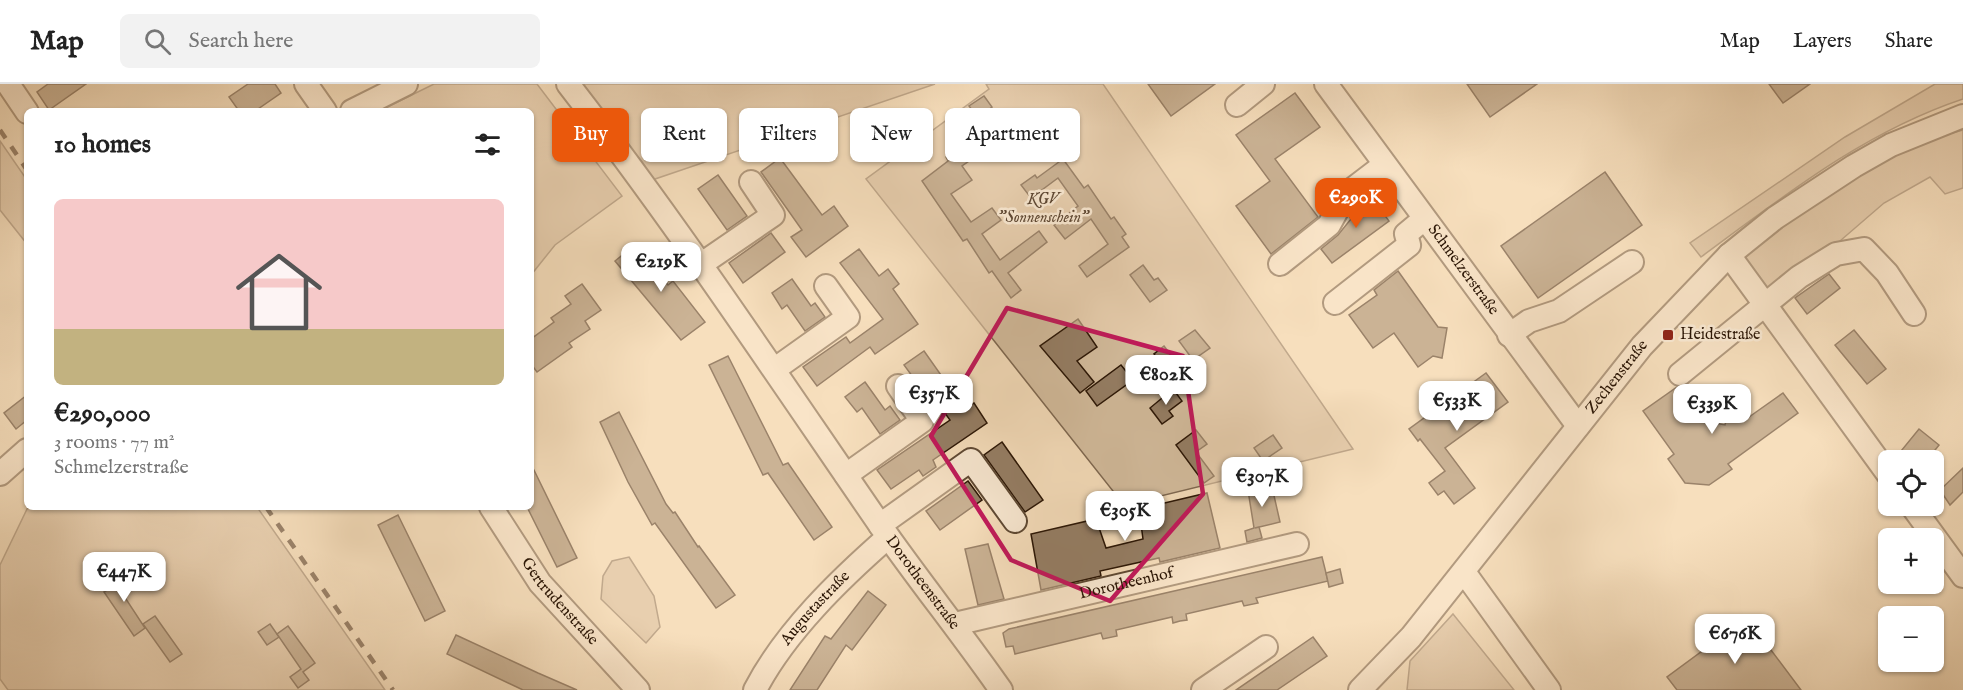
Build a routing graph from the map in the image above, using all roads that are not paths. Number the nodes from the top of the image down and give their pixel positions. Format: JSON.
{"nodes":[{"id":1,"x":8,"y":84,"type":"edge"},
{"id":2,"x":306,"y":84,"type":"edge"},
{"id":3,"x":406,"y":84,"type":"edge"},
{"id":4,"x":568,"y":84,"type":"edge"},
{"id":5,"x":1263,"y":84,"type":"edge"},
{"id":6,"x":1326,"y":84,"type":"edge"},
{"id":7,"x":1237,"y":105,"type":"dead end"},
{"id":8,"x":24,"y":108,"type":"edge"},
{"id":9,"x":323,"y":108,"type":"edge"},
{"id":10,"x":358,"y":108,"type":"edge"},
{"id":11,"x":1963,"y":116,"type":"edge"},
{"id":12,"x":1384,"y":165,"type":"junction"},
{"id":13,"x":751,"y":182,"type":"dead end"},
{"id":14,"x":1424,"y":219,"type":"junction"},
{"id":15,"x":1729,"y":255,"type":"junction"},
{"id":16,"x":1632,"y":262,"type":"dead end"},
{"id":17,"x":1280,"y":264,"type":"dead end"},
{"id":18,"x":700,"y":265,"type":"junction"},
{"id":19,"x":826,"y":286,"type":"dead end"},
{"id":20,"x":1335,"y":303,"type":"dead end"},
{"id":21,"x":1765,"y":304,"type":"junction"},
{"id":22,"x":1914,"y":314,"type":"dead end"},
{"id":23,"x":1509,"y":335,"type":"junction"},
{"id":24,"x":775,"y":369,"type":"junction"},
{"id":25,"x":1680,"y":374,"type":"dead end"},
{"id":26,"x":898,"y":386,"type":"dead end"},
{"id":27,"x":1578,"y":426,"type":"junction"},
{"id":28,"x":24,"y":452,"type":"edge"},
{"id":29,"x":1878,"y":460,"type":"edge"},
{"id":30,"x":2,"y":469,"type":"edge"},
{"id":31,"x":846,"y":475,"type":"junction"},
{"id":32,"x":493,"y":510,"type":"edge"},
{"id":33,"x":1919,"y":516,"type":"edge"},
{"id":34,"x":1015,"y":521,"type":"dead end"},
{"id":35,"x":884,"y":531,"type":"junction"},
{"id":36,"x":1297,"y":544,"type":"dead end"},
{"id":37,"x":1464,"y":572,"type":"junction"},
{"id":38,"x":1963,"y":576,"type":"edge"},
{"id":39,"x":955,"y":624,"type":"junction"},
{"id":40,"x":1266,"y":646,"type":"dead end"},
{"id":41,"x":638,"y":690,"type":"edge"},
{"id":42,"x":755,"y":690,"type":"edge"},
{"id":43,"x":1001,"y":690,"type":"edge"},
{"id":44,"x":1203,"y":690,"type":"edge"},
{"id":45,"x":1360,"y":690,"type":"edge"},
{"id":46,"x":1549,"y":690,"type":"edge"}],
"edges":[{"from":1,"to":8,"type":"street"},
{"from":2,"to":9,"type":"street"},
{"from":3,"to":10,"type":"street"},
{"from":4,"to":18,"type":"street","name":"Dorotheenstraße"},
{"from":5,"to":7,"type":"street"},
{"from":6,"to":12,"type":"street","name":"Schmelzerstraße"},
{"from":11,"to":15,"type":"street","name":"Zechenstraße"},
{"from":12,"to":14,"type":"street","name":"Schmelzerstraße"},
{"from":12,"to":17,"type":"street"},
{"from":13,"to":18,"type":"street"},
{"from":14,"to":20,"type":"street"},
{"from":14,"to":23,"type":"street","name":"Schmelzerstraße"},
{"from":15,"to":21,"type":"street"},
{"from":15,"to":27,"type":"street","name":"Zechenstraße"},
{"from":16,"to":23,"type":"street"},
{"from":18,"to":24,"type":"street","name":"Dorotheenstraße"},
{"from":19,"to":24,"type":"street"},
{"from":21,"to":22,"type":"street"},
{"from":21,"to":25,"type":"street"},
{"from":21,"to":29,"type":"street"},
{"from":23,"to":27,"type":"street","name":"Schmelzerstraße"},
{"from":24,"to":31,"type":"street","name":"Dorotheenstraße"},
{"from":26,"to":31,"type":"street"},
{"from":27,"to":37,"type":"street","name":"Zechenstraße"},
{"from":28,"to":30,"type":"street"},
{"from":31,"to":35,"type":"street","name":"Dorotheenstraße"},
{"from":32,"to":41,"type":"street","name":"Gertrudenstraße"},
{"from":33,"to":38,"type":"street"},
{"from":34,"to":35,"type":"street","name":"Augustastraße"},
{"from":35,"to":39,"type":"street","name":"Dorotheenstraße"},
{"from":35,"to":42,"type":"street","name":"Augustastraße"},
{"from":36,"to":39,"type":"street","name":"Dorotheenhof"},
{"from":37,"to":45,"type":"street","name":"Zechenstraße"},
{"from":37,"to":46,"type":"street"},
{"from":39,"to":43,"type":"street","name":"Dorotheenstraße"},
{"from":40,"to":44,"type":"street"}]}
